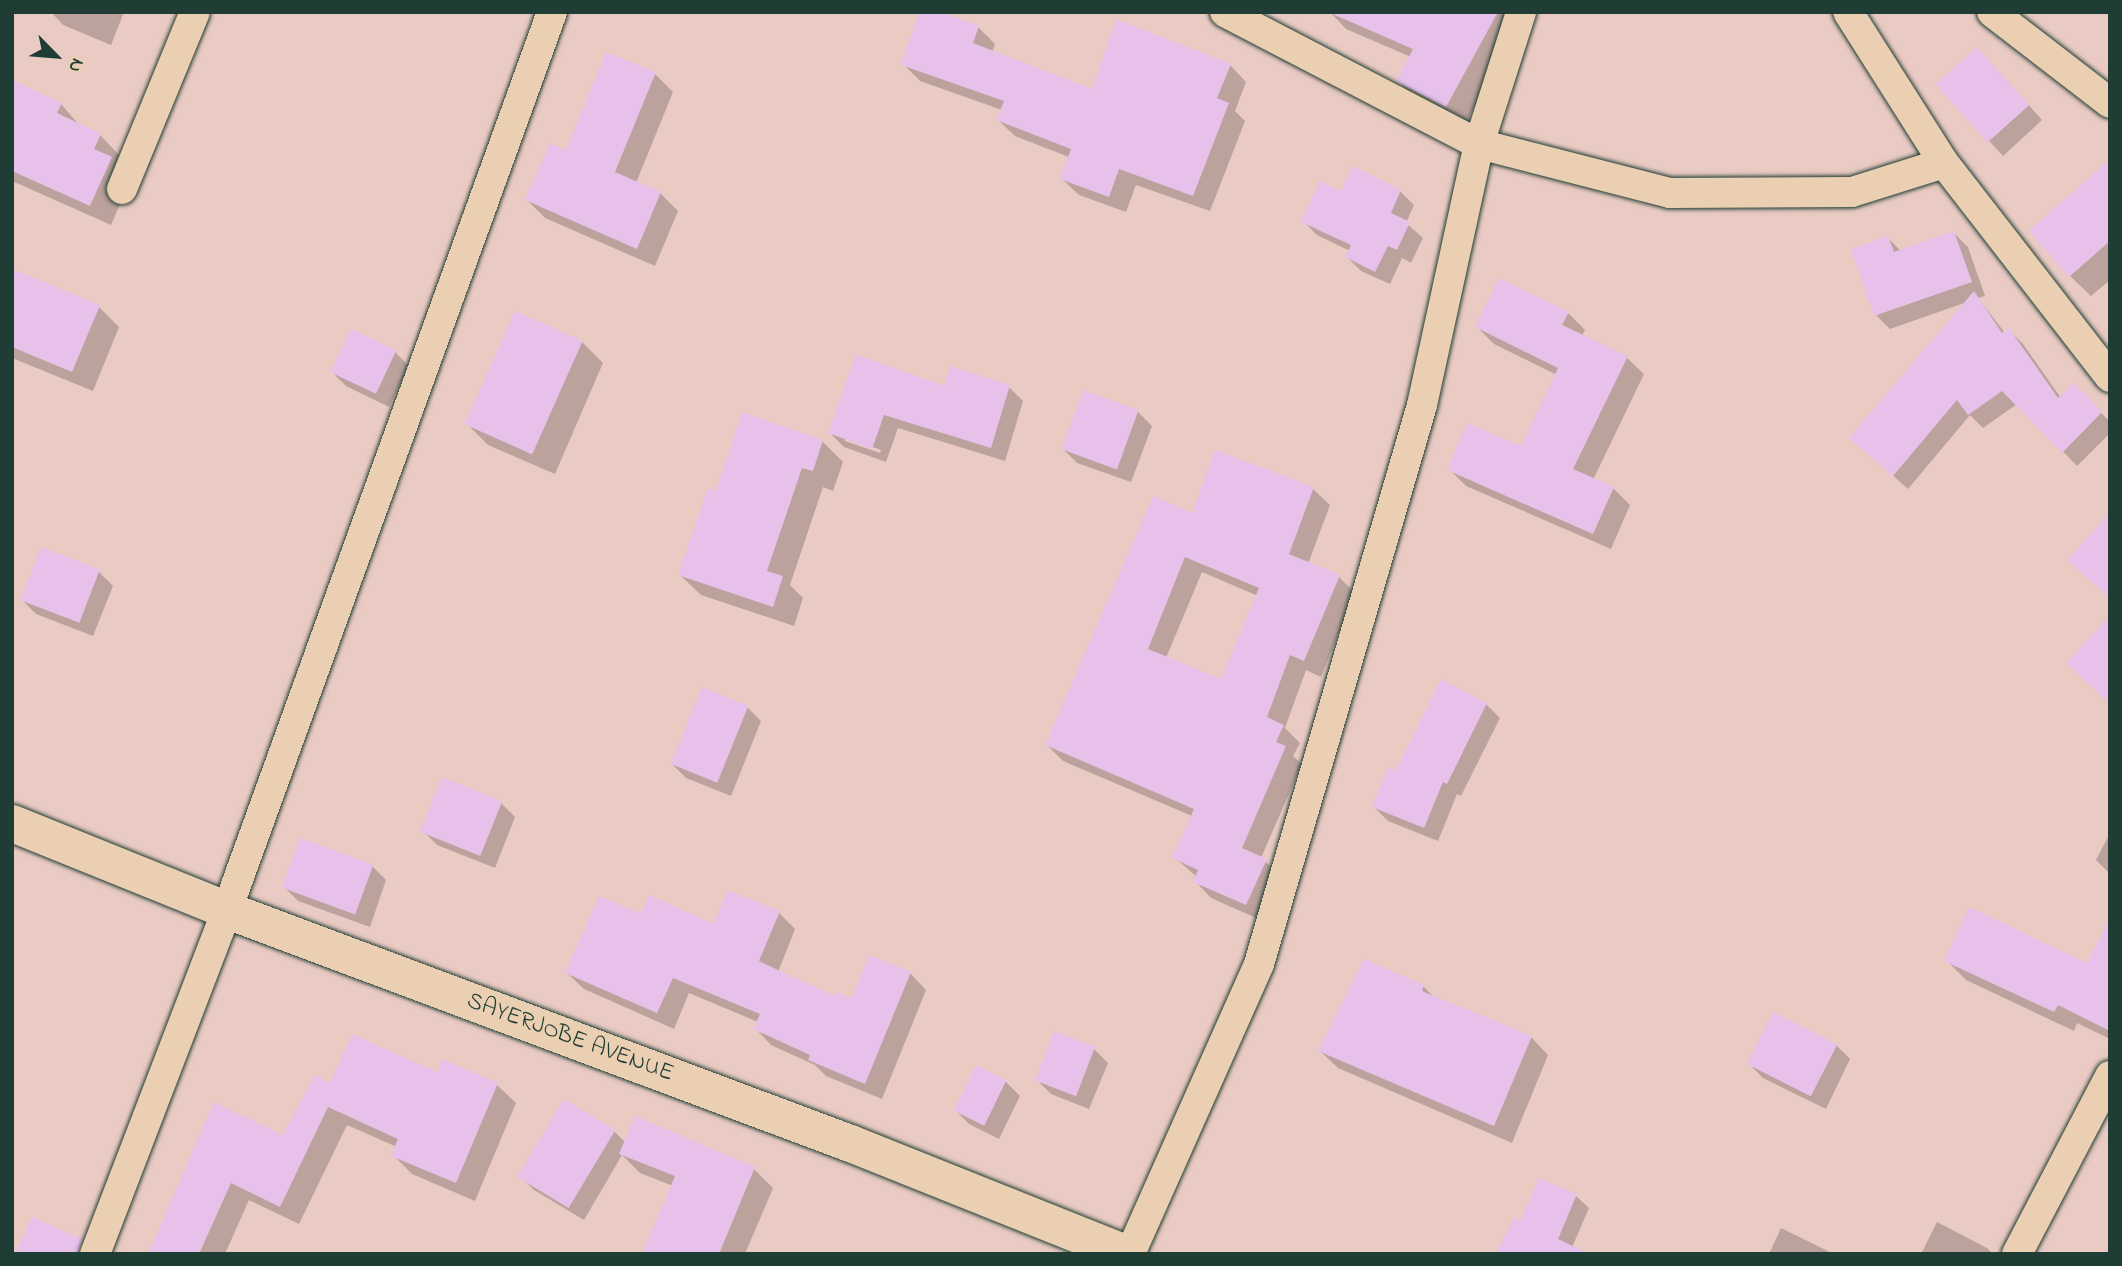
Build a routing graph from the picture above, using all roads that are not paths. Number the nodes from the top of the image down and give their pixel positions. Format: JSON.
{"nodes":[{"id":1,"x":195,"y":12,"type":"edge"},
{"id":2,"x":552,"y":12,"type":"edge"},
{"id":3,"x":1225,"y":12,"type":"edge"},
{"id":4,"x":1521,"y":12,"type":"edge"},
{"id":5,"x":1848,"y":12,"type":"edge"},
{"id":6,"x":1992,"y":12,"type":"edge"},
{"id":7,"x":2110,"y":103,"type":"edge"},
{"id":8,"x":1479,"y":144,"type":"junction"},
{"id":9,"x":1944,"y":163,"type":"junction"},
{"id":10,"x":122,"y":189,"type":"dead end"},
{"id":11,"x":2110,"y":377,"type":"edge"},
{"id":12,"x":12,"y":823,"type":"edge"},
{"id":13,"x":227,"y":910,"type":"junction"},
{"id":14,"x":2110,"y":1076,"type":"edge"},
{"id":15,"x":95,"y":1254,"type":"edge"},
{"id":16,"x":1128,"y":1254,"type":"edge"},
{"id":17,"x":2018,"y":1254,"type":"edge"}],
"edges":[{"from":1,"to":10,"type":"street"},
{"from":2,"to":13,"type":"street"},
{"from":3,"to":8,"type":"street"},
{"from":4,"to":8,"type":"street"},
{"from":5,"to":9,"type":"street"},
{"from":6,"to":7,"type":"street"},
{"from":8,"to":9,"type":"street"},
{"from":8,"to":16,"type":"street"},
{"from":9,"to":11,"type":"street"},
{"from":12,"to":13,"type":"street","name":"SAYERJOBE AVENUE"},
{"from":13,"to":15,"type":"street"},
{"from":13,"to":16,"type":"street","name":"SAYERJOBE AVENUE"},
{"from":14,"to":17,"type":"street"}]}
